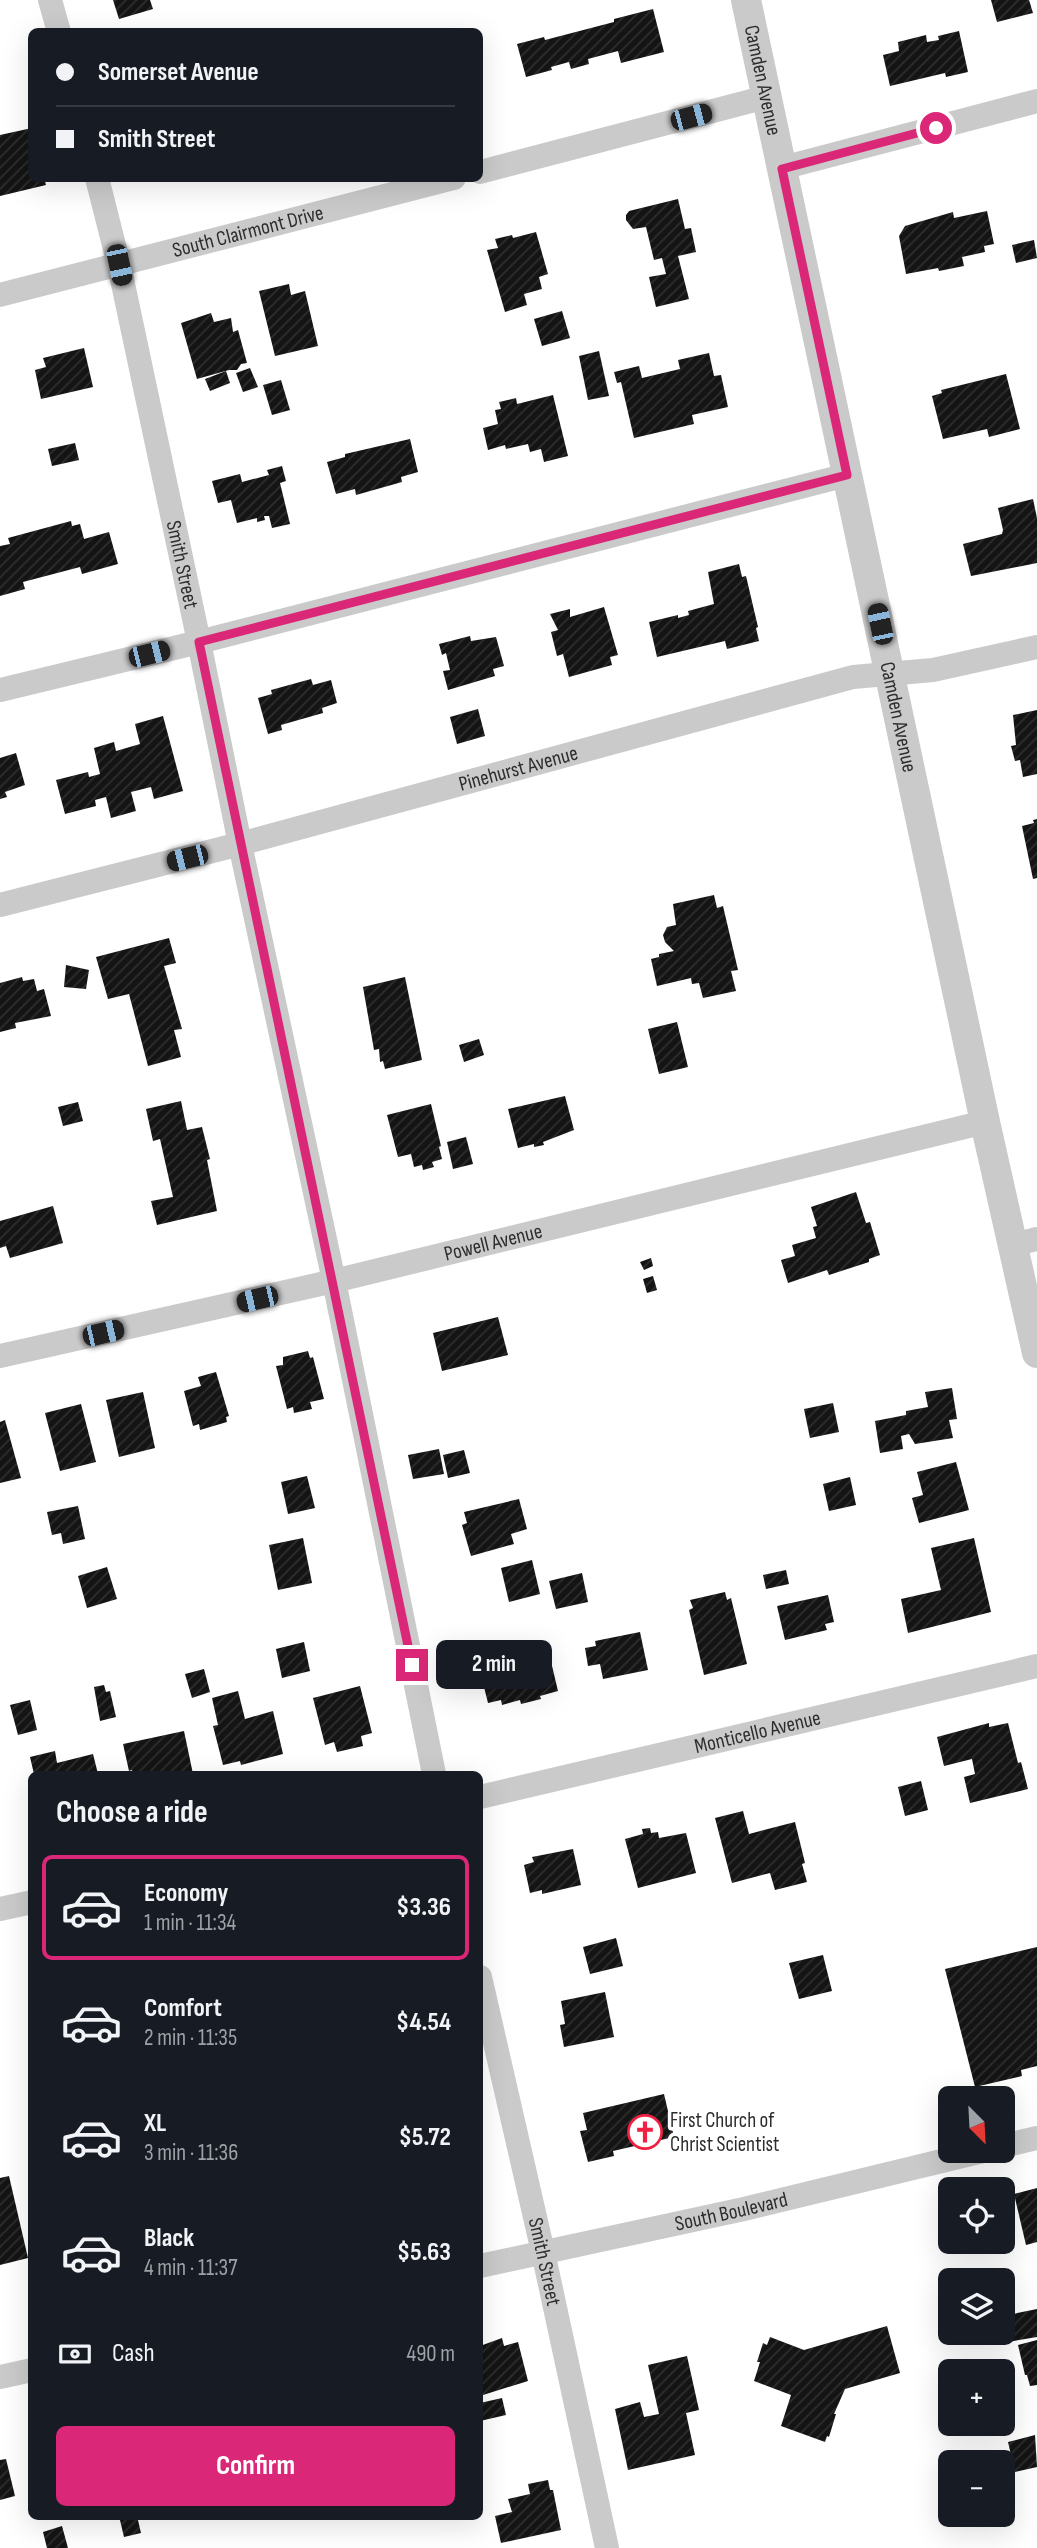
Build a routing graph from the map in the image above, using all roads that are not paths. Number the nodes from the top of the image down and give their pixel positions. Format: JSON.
{"nodes":[{"id":1,"x":50,"y":0,"type":"edge"},
{"id":2,"x":746,"y":0,"type":"edge"},
{"id":3,"x":58,"y":28,"type":"edge"},
{"id":4,"x":766,"y":97,"type":"junction"},
{"id":5,"x":1037,"y":101,"type":"edge"},
{"id":6,"x":782,"y":169,"type":"junction"},
{"id":7,"x":483,"y":171,"type":"edge"},
{"id":8,"x":98,"y":182,"type":"edge"},
{"id":9,"x":439,"y":182,"type":"edge"},
{"id":10,"x":119,"y":265,"type":"junction"},
{"id":11,"x":0,"y":295,"type":"edge"},
{"id":12,"x":847,"y":475,"type":"junction"},
{"id":13,"x":199,"y":642,"type":"junction"},
{"id":14,"x":1037,"y":647,"type":"edge"},
{"id":15,"x":891,"y":674,"type":"junction"},
{"id":16,"x":0,"y":690,"type":"edge"},
{"id":17,"x":240,"y":844,"type":"junction"},
{"id":18,"x":0,"y":905,"type":"edge"},
{"id":19,"x":985,"y":1122,"type":"junction"},
{"id":20,"x":1025,"y":1242,"type":"edge"},
{"id":21,"x":334,"y":1281,"type":"junction"},
{"id":22,"x":1037,"y":1353,"type":"edge"},
{"id":23,"x":0,"y":1356,"type":"edge"},
{"id":24,"x":1037,"y":1666,"type":"edge"},
{"id":25,"x":433,"y":1771,"type":"edge"},
{"id":26,"x":483,"y":1796,"type":"edge"},
{"id":27,"x":28,"y":1903,"type":"edge"},
{"id":28,"x":0,"y":1909,"type":"edge"},
{"id":29,"x":483,"y":1990,"type":"edge"},
{"id":30,"x":1037,"y":2138,"type":"edge"},
{"id":31,"x":1015,"y":2143,"type":"edge"},
{"id":32,"x":938,"y":2162,"type":"edge"},
{"id":33,"x":543,"y":2252,"type":"junction"},
{"id":34,"x":483,"y":2265,"type":"edge"},
{"id":35,"x":28,"y":2371,"type":"edge"},
{"id":36,"x":0,"y":2377,"type":"edge"},
{"id":37,"x":607,"y":2548,"type":"edge"}],
"edges":[{"from":1,"to":3,"type":"street"},
{"from":2,"to":4,"type":"street","name":"Camden Avenue"},
{"from":4,"to":6,"type":"street","name":"Camden Avenue"},
{"from":4,"to":7,"type":"street"},
{"from":5,"to":6,"type":"street"},
{"from":6,"to":12,"type":"street","name":"Camden Avenue"},
{"from":8,"to":10,"type":"street","name":"Smith Street"},
{"from":9,"to":10,"type":"street","name":"South Clairmont Drive"},
{"from":10,"to":11,"type":"street","name":"South Clairmont Drive"},
{"from":10,"to":13,"type":"street","name":"Smith Street"},
{"from":12,"to":13,"type":"street"},
{"from":12,"to":15,"type":"street","name":"Camden Avenue"},
{"from":13,"to":16,"type":"street"},
{"from":13,"to":17,"type":"street","name":"Smith Street"},
{"from":14,"to":15,"type":"street","name":"Pinehurst Avenue"},
{"from":15,"to":17,"type":"street","name":"Pinehurst Avenue"},
{"from":15,"to":19,"type":"street","name":"Camden Avenue"},
{"from":17,"to":18,"type":"street","name":"Pinehurst Avenue"},
{"from":17,"to":21,"type":"street","name":"Smith Street"},
{"from":19,"to":20,"type":"street","name":"Camden Avenue"},
{"from":19,"to":21,"type":"street","name":"Powell Avenue"},
{"from":20,"to":22,"type":"street","name":"Camden Avenue"},
{"from":21,"to":23,"type":"street","name":"Powell Avenue"},
{"from":21,"to":25,"type":"street","name":"Smith Street"},
{"from":24,"to":26,"type":"street","name":"Monticello Avenue"},
{"from":27,"to":28,"type":"street"},
{"from":29,"to":33,"type":"street","name":"Smith Street"},
{"from":30,"to":31,"type":"street"},
{"from":32,"to":33,"type":"street","name":"South Boulevard"},
{"from":33,"to":34,"type":"street","name":"South Boulevard"},
{"from":33,"to":37,"type":"street","name":"Smith Street"},
{"from":35,"to":36,"type":"street"}]}
